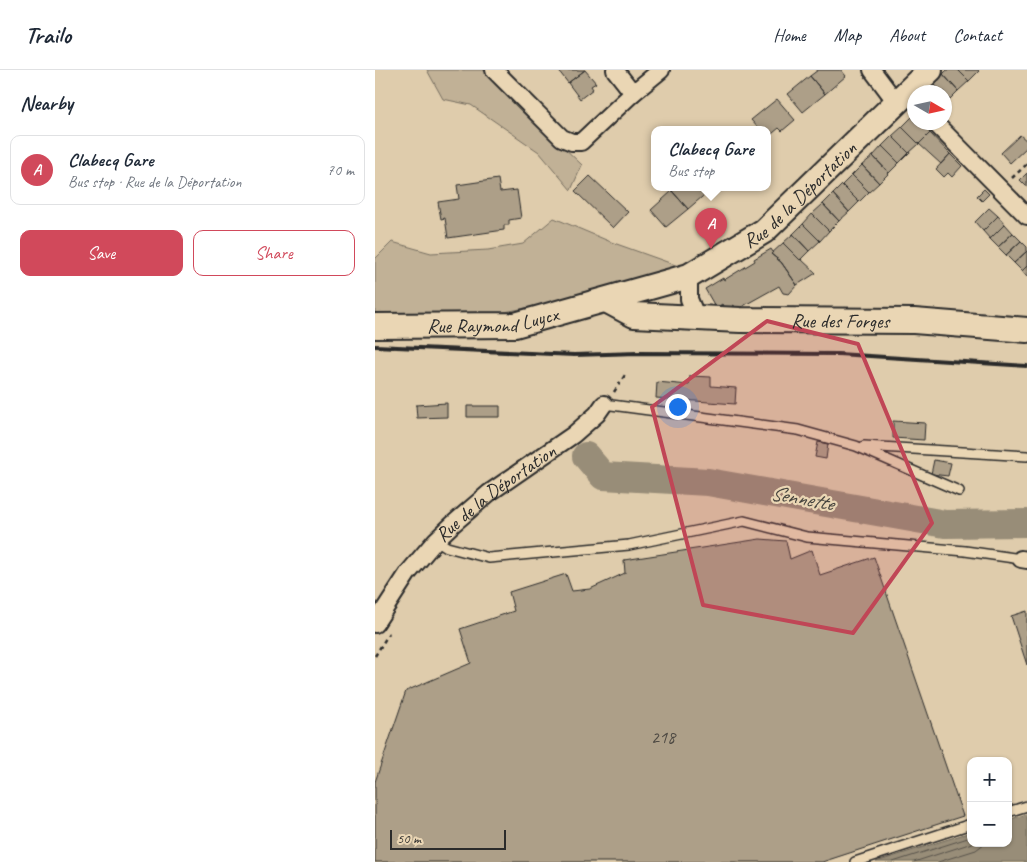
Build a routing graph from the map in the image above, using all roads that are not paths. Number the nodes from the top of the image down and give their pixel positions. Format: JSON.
{"nodes":[{"id":1,"x":494,"y":70,"type":"edge"},
{"id":2,"x":615,"y":70,"type":"edge"},
{"id":3,"x":661,"y":70,"type":"edge"},
{"id":4,"x":872,"y":70,"type":"edge"},
{"id":5,"x":930,"y":70,"type":"edge"},
{"id":6,"x":633,"y":93,"type":"junction"},
{"id":7,"x":906,"y":100,"type":"edge"},
{"id":8,"x":942,"y":130,"type":"edge"},
{"id":9,"x":1027,"y":216,"type":"edge"},
{"id":10,"x":689,"y":276,"type":"junction"},
{"id":11,"x":606,"y":300,"type":"junction"},
{"id":12,"x":697,"y":318,"type":"junction"},
{"id":13,"x":375,"y":326,"type":"edge"},
{"id":14,"x":1027,"y":330,"type":"edge"},
{"id":15,"x":604,"y":404,"type":"joint"},
{"id":16,"x":856,"y":446,"type":"junction"},
{"id":17,"x":1027,"y":456,"type":"edge"},
{"id":18,"x":959,"y":491,"type":"dead end"},
{"id":19,"x":436,"y":540,"type":"junction"},
{"id":20,"x":1024,"y":560,"type":"edge"},
{"id":21,"x":375,"y":624,"type":"edge"},
{"id":22,"x":1027,"y":806,"type":"edge"},
{"id":23,"x":1012,"y":811,"type":"edge"},
{"id":24,"x":967,"y":825,"type":"edge"},
{"id":25,"x":855,"y":862,"type":"edge"}],
"edges":[{"from":1,"to":6,"type":"street"},
{"from":2,"to":6,"type":"street"},
{"from":3,"to":6,"type":"street"},
{"from":4,"to":7,"type":"street"},
{"from":5,"to":7,"type":"main road","name":"Rue de la Déportation"},
{"from":7,"to":10,"type":"main road","name":"Rue de la Déportation"},
{"from":8,"to":9,"type":"street"},
{"from":10,"to":11,"type":"main road","name":"Rue Raymond Luycx"},
{"from":10,"to":12,"type":"street"},
{"from":11,"to":12,"type":"main road","name":"Rue des Forges"},
{"from":11,"to":13,"type":"main road","name":"Rue Raymond Luycx"},
{"from":12,"to":14,"type":"main road","name":"Rue des Forges"},
{"from":15,"to":16,"type":"lane"},
{"from":15,"to":19,"type":"street","name":"Rue de la Déportation"},
{"from":16,"to":17,"type":"lane"},
{"from":16,"to":18,"type":"lane"},
{"from":19,"to":20,"type":"lane"},
{"from":19,"to":21,"type":"street","name":"Rue de la Déportation"},
{"from":22,"to":23,"type":"lane"},
{"from":24,"to":25,"type":"lane"}]}
